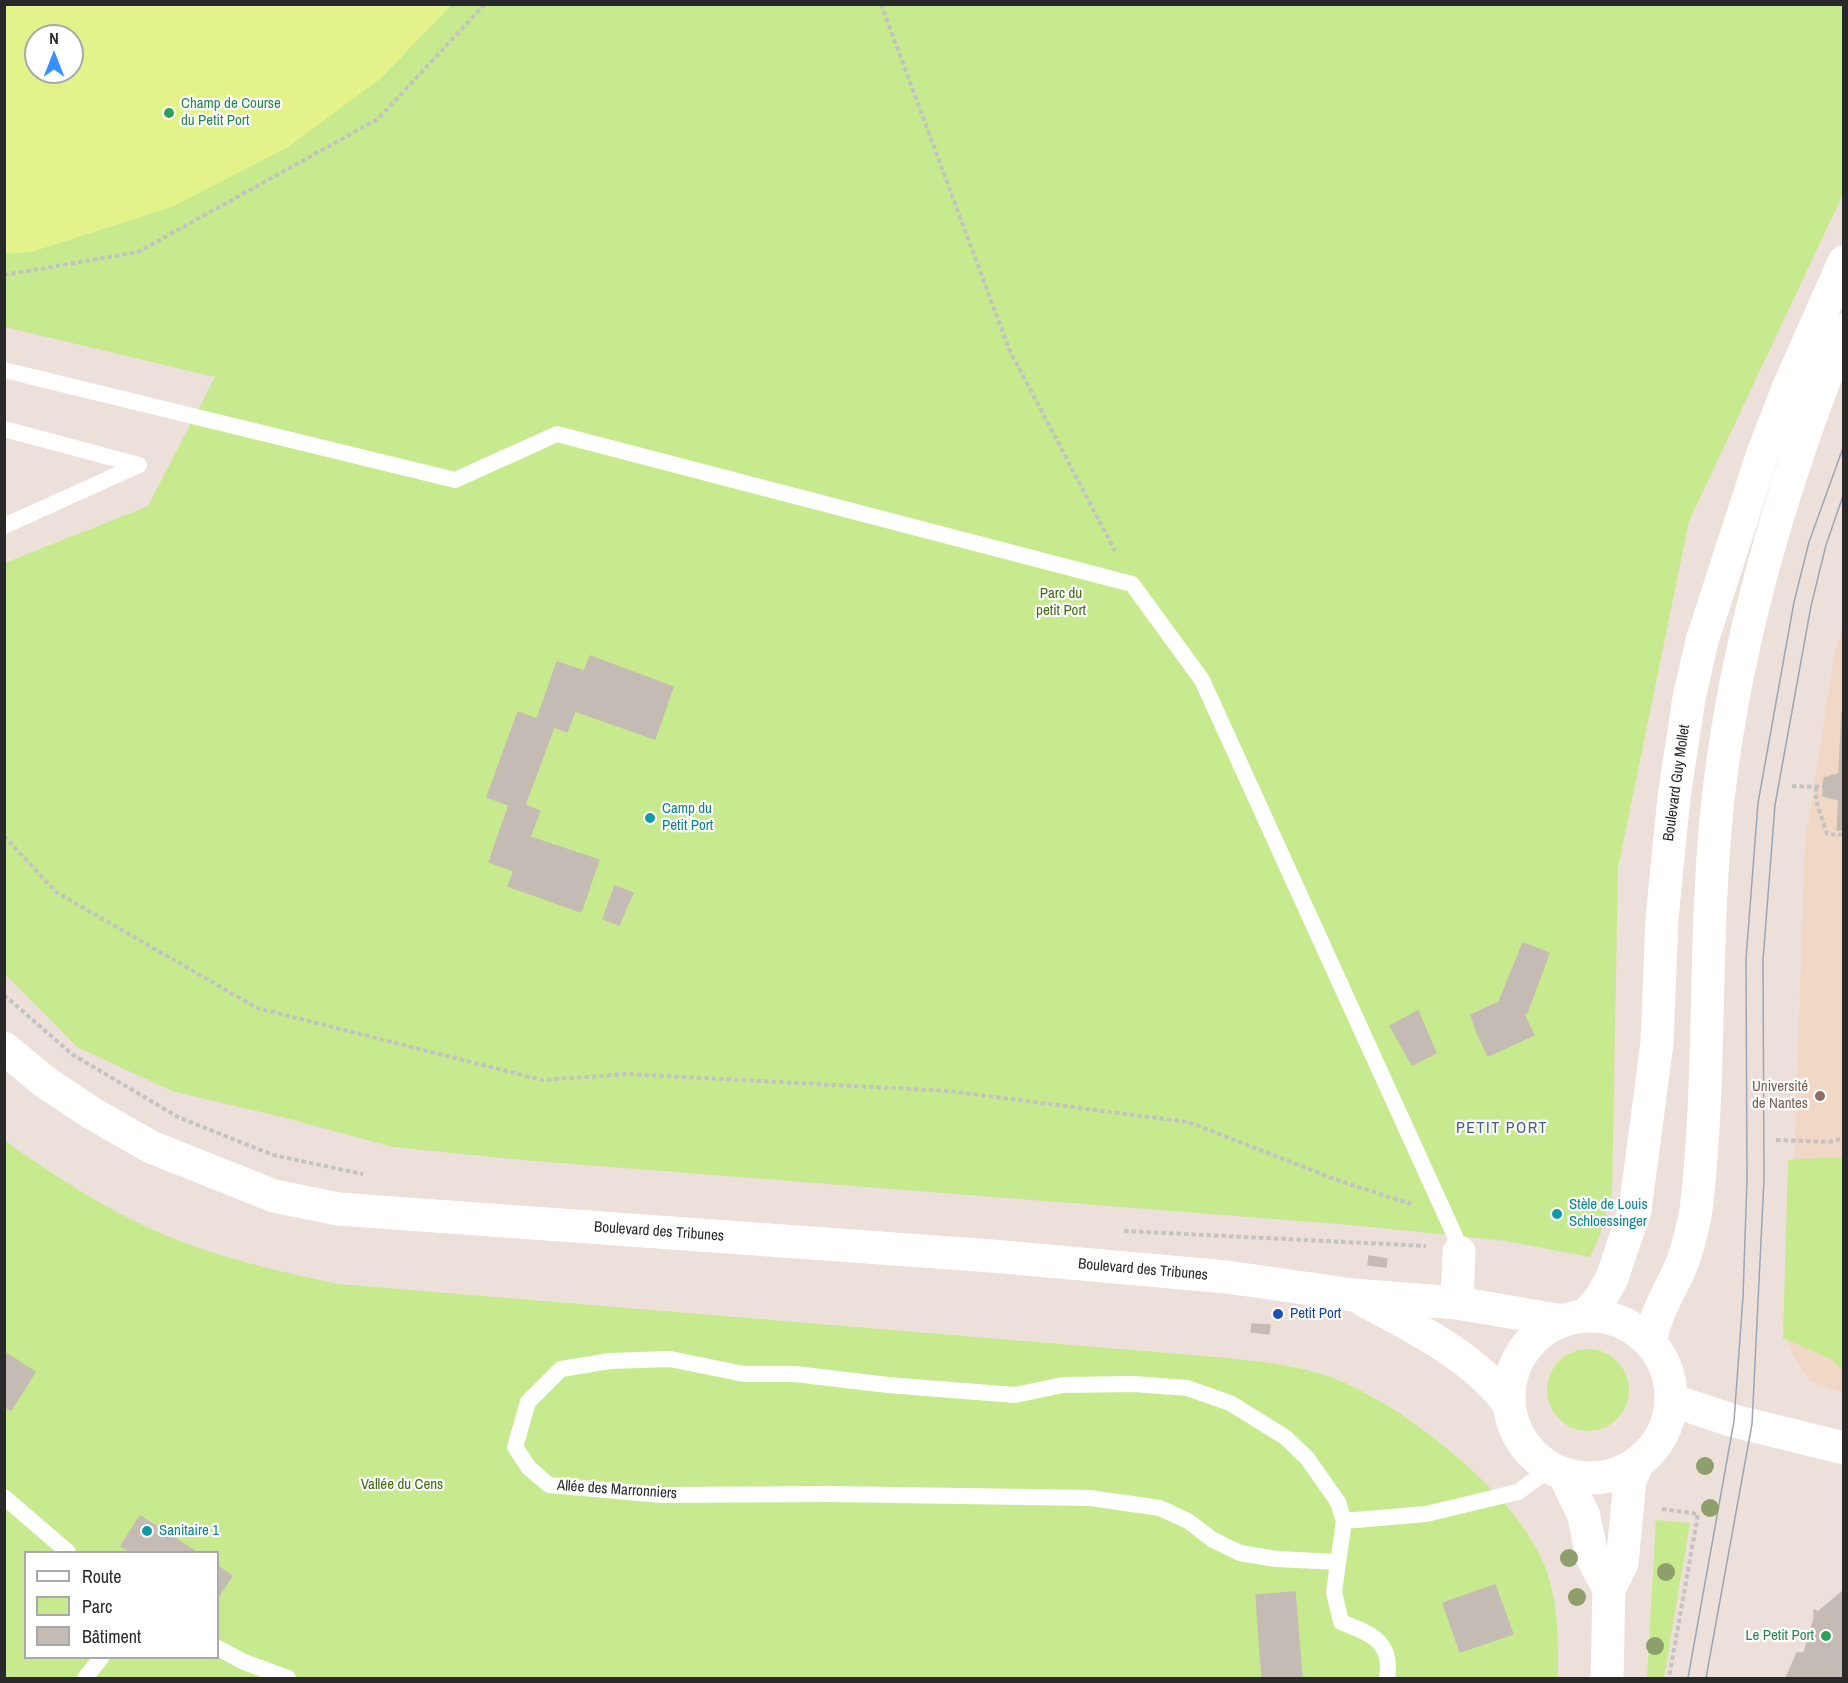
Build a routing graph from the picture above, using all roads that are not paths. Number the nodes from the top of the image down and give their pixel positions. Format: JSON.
{"nodes":[{"id":1,"x":1844,"y":262,"type":"edge"},
{"id":2,"x":1844,"y":330,"type":"edge"},
{"id":3,"x":4,"y":370,"type":"edge"},
{"id":4,"x":4,"y":429,"type":"edge"},
{"id":5,"x":4,"y":526,"type":"edge"},
{"id":6,"x":4,"y":1048,"type":"edge"},
{"id":7,"x":1458,"y":1252,"type":"joint"},
{"id":8,"x":1353,"y":1295,"type":"junction"},
{"id":9,"x":1457,"y":1303,"type":"junction"},
{"id":10,"x":1574,"y":1318,"type":"junction"},
{"id":11,"x":1650,"y":1342,"type":"junction"},
{"id":12,"x":1671,"y":1400,"type":"junction"},
{"id":13,"x":1509,"y":1404,"type":"junction"},
{"id":14,"x":1844,"y":1448,"type":"edge"},
{"id":15,"x":1638,"y":1462,"type":"junction"},
{"id":16,"x":1558,"y":1471,"type":"junction"},
{"id":17,"x":4,"y":1497,"type":"edge"},
{"id":18,"x":1344,"y":1521,"type":"junction"},
{"id":19,"x":67,"y":1551,"type":"edge"},
{"id":20,"x":1338,"y":1562,"type":"junction"},
{"id":21,"x":1609,"y":1589,"type":"junction"},
{"id":22,"x":219,"y":1649,"type":"edge"},
{"id":23,"x":100,"y":1659,"type":"edge"},
{"id":24,"x":84,"y":1678,"type":"edge"},
{"id":25,"x":288,"y":1678,"type":"edge"},
{"id":26,"x":1387,"y":1678,"type":"edge"},
{"id":27,"x":1607,"y":1678,"type":"edge"}],
"edges":[{"from":1,"to":10,"type":"main road","name":"Boulevard Guy Mollet"},
{"from":2,"to":11,"type":"main road"},
{"from":3,"to":7,"type":"lane"},
{"from":4,"to":5,"type":"lane"},
{"from":6,"to":8,"type":"main road","name":"Boulevard des Tribunes"},
{"from":7,"to":9,"type":"main road"},
{"from":8,"to":9,"type":"main road","name":"Boulevard des Tribunes"},
{"from":8,"to":13,"type":"main road","name":"Boulevard des Tribunes"},
{"from":9,"to":10,"type":"main road","name":"Boulevard des Tribunes"},
{"from":10,"to":11,"type":"main road"},
{"from":10,"to":13,"type":"main road"},
{"from":11,"to":12,"type":"main road"},
{"from":12,"to":14,"type":"main road"},
{"from":12,"to":15,"type":"main road"},
{"from":13,"to":16,"type":"main road"},
{"from":15,"to":16,"type":"main road"},
{"from":15,"to":21,"type":"main road"},
{"from":16,"to":18,"type":"lane"},
{"from":16,"to":21,"type":"main road"},
{"from":17,"to":19,"type":"lane"},
{"from":18,"to":20,"type":"lane"},
{"from":18,"to":20,"type":"lane","name":"Allée des Marronniers"},
{"from":20,"to":26,"type":"lane"},
{"from":21,"to":27,"type":"main road"},
{"from":22,"to":25,"type":"lane"},
{"from":23,"to":24,"type":"lane"}]}
